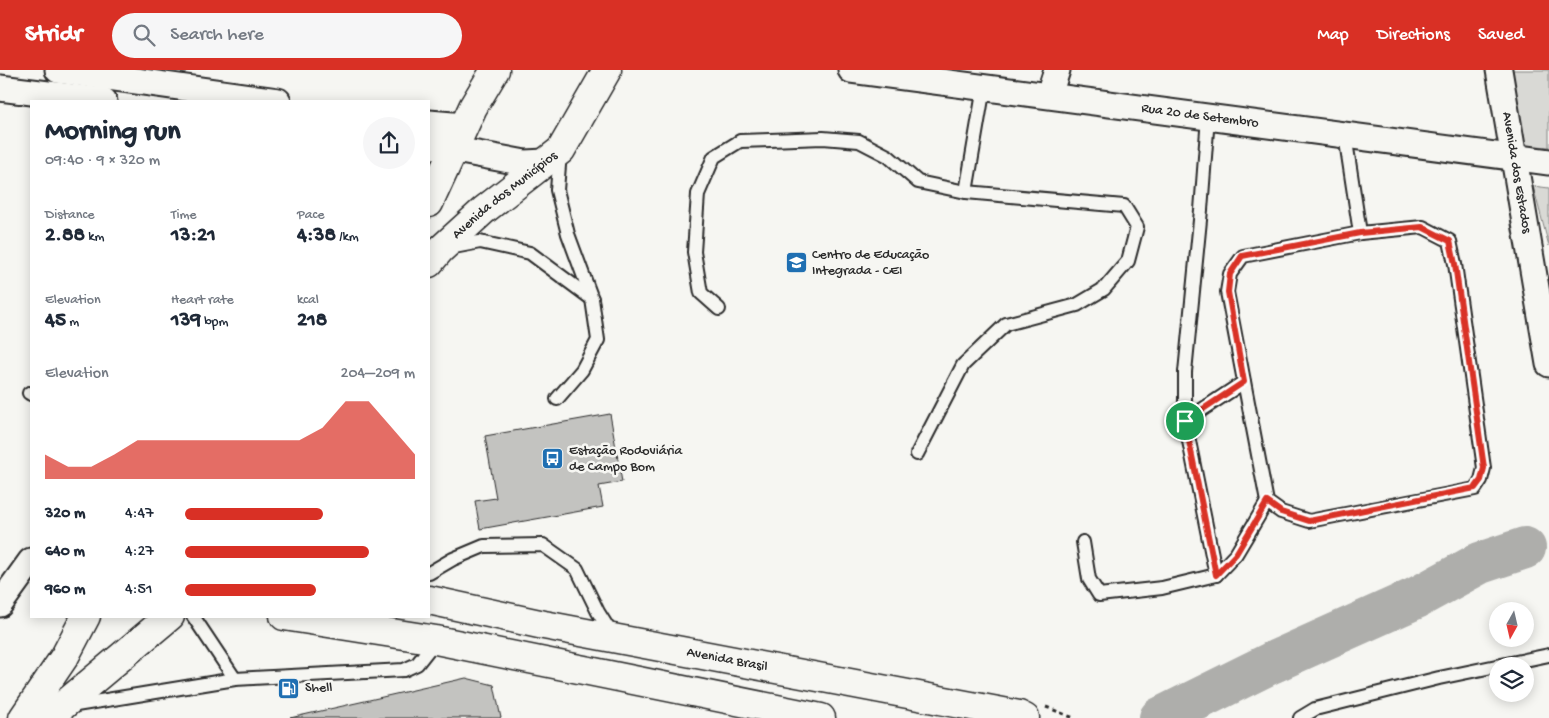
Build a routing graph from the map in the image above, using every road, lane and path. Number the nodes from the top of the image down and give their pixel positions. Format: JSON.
{"nodes":[{"id":1,"x":58,"y":70,"type":"edge"},
{"id":2,"x":495,"y":70,"type":"edge"},
{"id":3,"x":608,"y":70,"type":"edge"},
{"id":4,"x":851,"y":70,"type":"edge"},
{"id":5,"x":1057,"y":70,"type":"edge"},
{"id":6,"x":1499,"y":70,"type":"edge"},
{"id":7,"x":984,"y":87,"type":"junction"},
{"id":8,"x":0,"y":88,"type":"edge"},
{"id":9,"x":1049,"y":95,"type":"junction"},
{"id":10,"x":96,"y":100,"type":"edge"},
{"id":11,"x":271,"y":100,"type":"edge"},
{"id":12,"x":1208,"y":117,"type":"junction"},
{"id":13,"x":430,"y":125,"type":"edge"},
{"id":14,"x":1345,"y":135,"type":"junction"},
{"id":15,"x":449,"y":140,"type":"edge"},
{"id":16,"x":553,"y":156,"type":"junction"},
{"id":17,"x":1516,"y":157,"type":"junction"},
{"id":18,"x":1549,"y":162,"type":"edge"},
{"id":19,"x":966,"y":192,"type":"junction"},
{"id":20,"x":430,"y":200,"type":"edge"},
{"id":21,"x":1360,"y":233,"type":"junction"},
{"id":22,"x":434,"y":257,"type":"edge"},
{"id":23,"x":592,"y":299,"type":"junction"},
{"id":24,"x":719,"y":309,"type":"dead end"},
{"id":25,"x":1549,"y":364,"type":"edge"},
{"id":26,"x":1244,"y":382,"type":"junction"},
{"id":27,"x":557,"y":399,"type":"dead end"},
{"id":28,"x":1185,"y":421,"type":"junction"},
{"id":29,"x":917,"y":454,"type":"dead end"},
{"id":30,"x":1267,"y":502,"type":"junction"},
{"id":31,"x":1083,"y":542,"type":"dead end"},
{"id":32,"x":30,"y":562,"type":"edge"},
{"id":33,"x":430,"y":572,"type":"edge"},
{"id":34,"x":1216,"y":575,"type":"junction"},
{"id":35,"x":430,"y":600,"type":"edge"},
{"id":36,"x":0,"y":604,"type":"edge"},
{"id":37,"x":85,"y":618,"type":"edge"},
{"id":38,"x":168,"y":618,"type":"edge"},
{"id":39,"x":194,"y":618,"type":"edge"},
{"id":40,"x":297,"y":618,"type":"edge"},
{"id":41,"x":544,"y":626,"type":"junction"},
{"id":42,"x":614,"y":638,"type":"junction"},
{"id":43,"x":436,"y":640,"type":"junction"},
{"id":44,"x":1549,"y":655,"type":"edge"},
{"id":45,"x":234,"y":679,"type":"junction"},
{"id":46,"x":56,"y":713,"type":"edge"},
{"id":47,"x":22,"y":718,"type":"edge"},
{"id":48,"x":821,"y":718,"type":"edge"},
{"id":49,"x":1025,"y":718,"type":"edge"},
{"id":50,"x":1300,"y":718,"type":"edge"}],
"edges":[{"from":1,"to":11,"type":"street"},
{"from":2,"to":15,"type":"main road"},
{"from":3,"to":16,"type":"main road","name":"Avenida dos Municípios"},
{"from":4,"to":7,"type":"street","name":"Rua 20 de Setembro"},
{"from":5,"to":9,"type":"street"},
{"from":6,"to":17,"type":"street","name":"Avenida dos Estados"},
{"from":7,"to":9,"type":"street","name":"Rua 20 de Setembro"},
{"from":7,"to":19,"type":"lane"},
{"from":8,"to":10,"type":"street"},
{"from":9,"to":12,"type":"street","name":"Rua 20 de Setembro"},
{"from":12,"to":14,"type":"street","name":"Rua 20 de Setembro"},
{"from":12,"to":28,"type":"lane"},
{"from":13,"to":15,"type":"street"},
{"from":14,"to":17,"type":"street","name":"Rua 20 de Setembro"},
{"from":14,"to":21,"type":"lane"},
{"from":15,"to":16,"type":"street"},
{"from":15,"to":20,"type":"main road"},
{"from":16,"to":22,"type":"main road","name":"Avenida dos Municípios"},
{"from":16,"to":23,"type":"lane"},
{"from":17,"to":18,"type":"street","name":"Rua 20 de Setembro"},
{"from":17,"to":25,"type":"street","name":"Avenida dos Estados"},
{"from":19,"to":24,"type":"lane"},
{"from":19,"to":29,"type":"lane"},
{"from":21,"to":26,"type":"lane"},
{"from":21,"to":30,"type":"lane"},
{"from":22,"to":23,"type":"lane"},
{"from":23,"to":27,"type":"lane"},
{"from":26,"to":28,"type":"lane"},
{"from":26,"to":30,"type":"lane"},
{"from":28,"to":34,"type":"lane"},
{"from":30,"to":34,"type":"lane"},
{"from":31,"to":34,"type":"lane"},
{"from":32,"to":36,"type":"street"},
{"from":33,"to":42,"type":"lane"},
{"from":35,"to":41,"type":"main road","name":"Avenida Brasil"},
{"from":37,"to":47,"type":"main road"},
{"from":38,"to":46,"type":"main road"},
{"from":39,"to":45,"type":"lane"},
{"from":40,"to":43,"type":"main road"},
{"from":41,"to":42,"type":"main road","name":"Avenida Brasil"},
{"from":41,"to":43,"type":"main road"},
{"from":42,"to":49,"type":"main road","name":"Avenida Brasil"},
{"from":43,"to":45,"type":"lane"},
{"from":43,"to":48,"type":"main road"},
{"from":44,"to":50,"type":"lane"},
{"from":45,"to":46,"type":"lane"}]}
